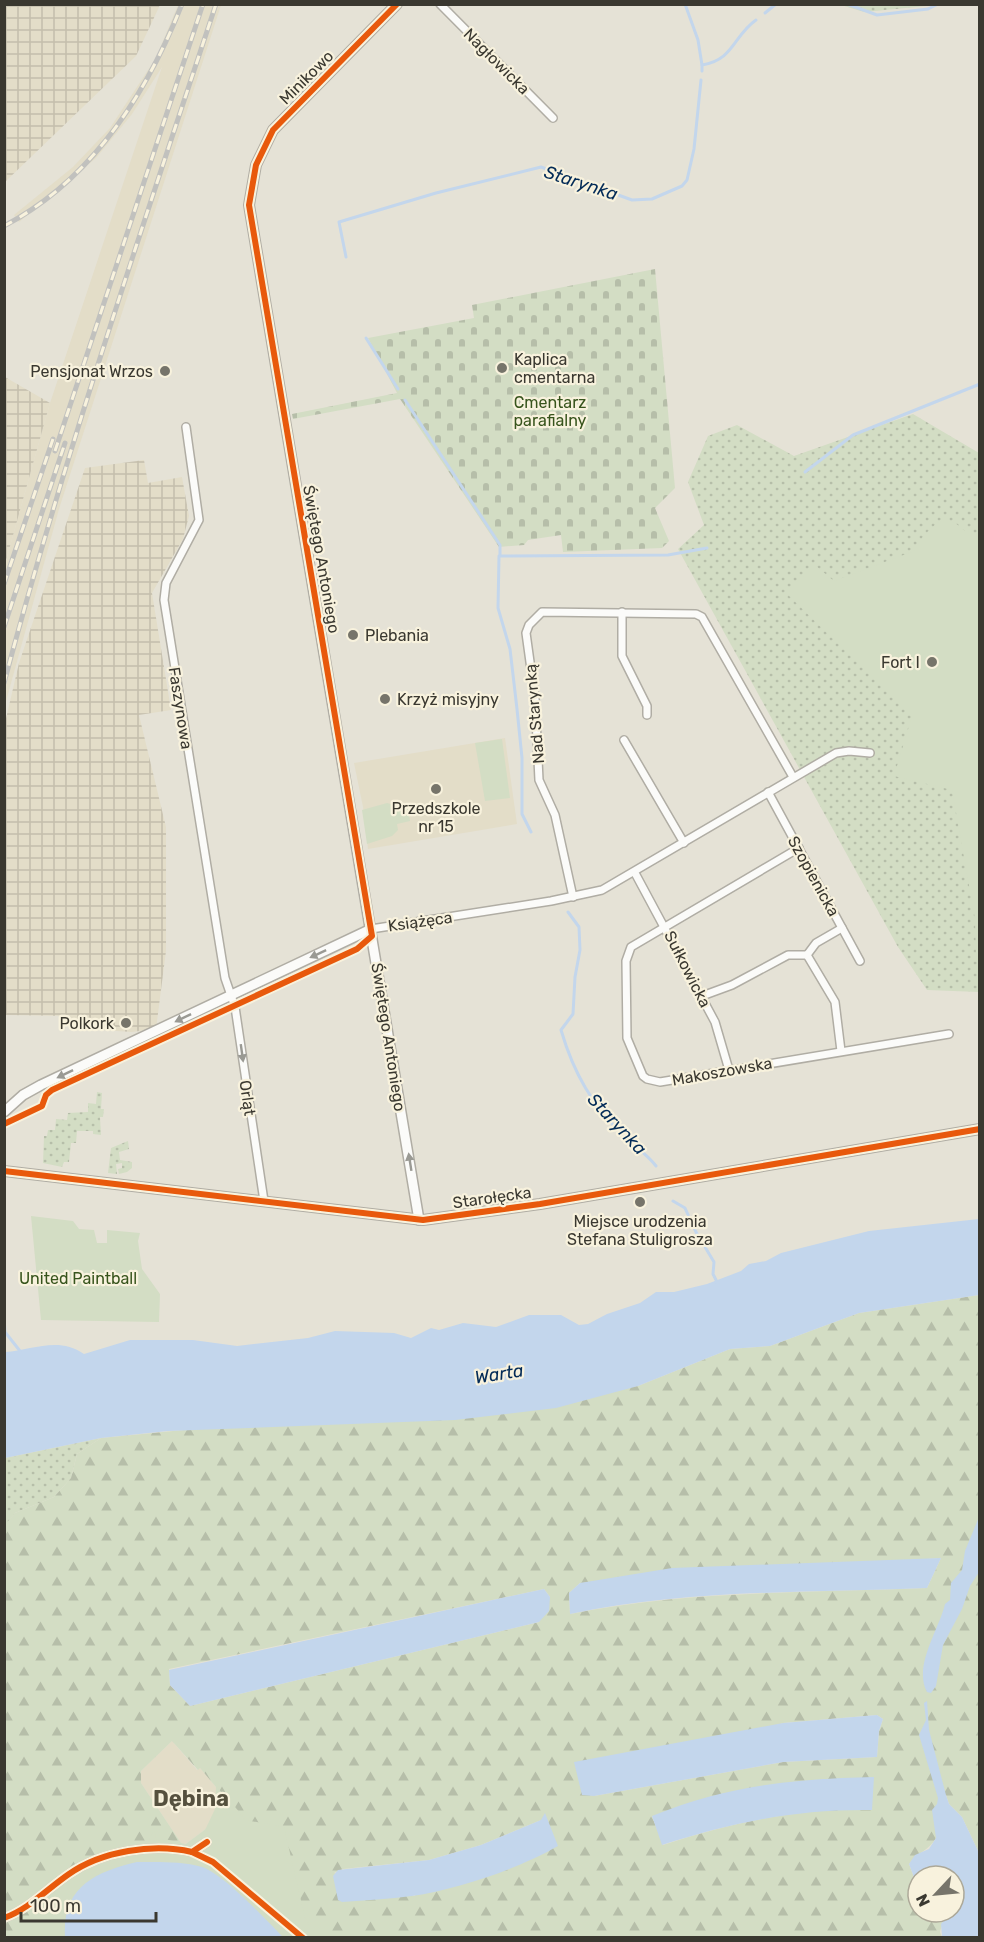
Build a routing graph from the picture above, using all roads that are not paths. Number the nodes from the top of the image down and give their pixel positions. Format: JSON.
{"nodes":[{"id":1,"x":397,"y":4,"type":"edge"},
{"id":2,"x":440,"y":4,"type":"edge"},
{"id":3,"x":553,"y":118,"type":"dead end"},
{"id":4,"x":252,"y":180,"type":"joint"},
{"id":5,"x":186,"y":427,"type":"dead end"},
{"id":6,"x":622,"y":612,"type":"junction"},
{"id":7,"x":647,"y":715,"type":"dead end"},
{"id":8,"x":624,"y":741,"type":"dead end"},
{"id":9,"x":870,"y":753,"type":"dead end"},
{"id":10,"x":793,"y":777,"type":"junction"},
{"id":11,"x":768,"y":792,"type":"junction"},
{"id":12,"x":684,"y":843,"type":"junction"},
{"id":13,"x":799,"y":849,"type":"junction"},
{"id":14,"x":635,"y":873,"type":"junction"},
{"id":15,"x":573,"y":897,"type":"junction"},
{"id":16,"x":666,"y":927,"type":"junction"},
{"id":17,"x":842,"y":928,"type":"junction"},
{"id":18,"x":371,"y":933,"type":"junction"},
{"id":19,"x":807,"y":955,"type":"junction"},
{"id":20,"x":860,"y":961,"type":"dead end"},
{"id":21,"x":231,"y":995,"type":"junction"},
{"id":22,"x":702,"y":996,"type":"junction"},
{"id":23,"x":948,"y":1034,"type":"dead end"},
{"id":24,"x":841,"y":1051,"type":"junction"},
{"id":25,"x":729,"y":1070,"type":"junction"},
{"id":26,"x":4,"y":1112,"type":"edge"},
{"id":27,"x":980,"y":1129,"type":"edge"},
{"id":28,"x":4,"y":1171,"type":"edge"},
{"id":29,"x":264,"y":1201,"type":"junction"},
{"id":30,"x":419,"y":1220,"type":"junction"},
{"id":31,"x":207,"y":1842,"type":"dead end"},
{"id":32,"x":4,"y":1918,"type":"edge"}],
"edges":[{"from":1,"to":4,"type":"street","name":"Minikowo"},
{"from":2,"to":3,"type":"street","name":"Nagłowicka"},
{"from":4,"to":18,"type":"street","name":"Świętego Antoniego"},
{"from":5,"to":21,"type":"street","name":"Faszynowa"},
{"from":6,"to":7,"type":"street"},
{"from":6,"to":10,"type":"street","name":"Nad Starynką"},
{"from":6,"to":15,"type":"street","name":"Nad Starynką"},
{"from":8,"to":12,"type":"street"},
{"from":9,"to":10,"type":"street","name":"Książęca"},
{"from":10,"to":11,"type":"street","name":"Książęca"},
{"from":11,"to":12,"type":"street","name":"Książęca"},
{"from":11,"to":13,"type":"street","name":"Szopienicka"},
{"from":12,"to":14,"type":"street","name":"Książęca"},
{"from":13,"to":16,"type":"street","name":"Makoszowska"},
{"from":13,"to":17,"type":"street","name":"Szopienicka"},
{"from":14,"to":15,"type":"street","name":"Książęca"},
{"from":14,"to":16,"type":"street","name":"Sułkowicka"},
{"from":15,"to":18,"type":"street","name":"Książęca"},
{"from":16,"to":22,"type":"street","name":"Sułkowicka"},
{"from":16,"to":25,"type":"street","name":"Makoszowska"},
{"from":17,"to":19,"type":"street"},
{"from":17,"to":20,"type":"street","name":"Szopienicka"},
{"from":18,"to":21,"type":"street","name":"Książęca","one_way":true},
{"from":30,"to":18,"type":"street","name":"Świętego Antoniego","one_way":true},
{"from":19,"to":22,"type":"street"},
{"from":19,"to":24,"type":"street"},
{"from":21,"to":26,"type":"street","name":"Książęca","one_way":true},
{"from":21,"to":29,"type":"street","name":"Orląt","one_way":true},
{"from":22,"to":25,"type":"street","name":"Sułkowicka"},
{"from":23,"to":24,"type":"street","name":"Makoszowska"},
{"from":24,"to":25,"type":"street","name":"Makoszowska"},
{"from":27,"to":30,"type":"street","name":"Starołęcka"},
{"from":28,"to":29,"type":"street","name":"Starołęcka"},
{"from":29,"to":30,"type":"street","name":"Starołęcka"},
{"from":31,"to":32,"type":"street"}]}
